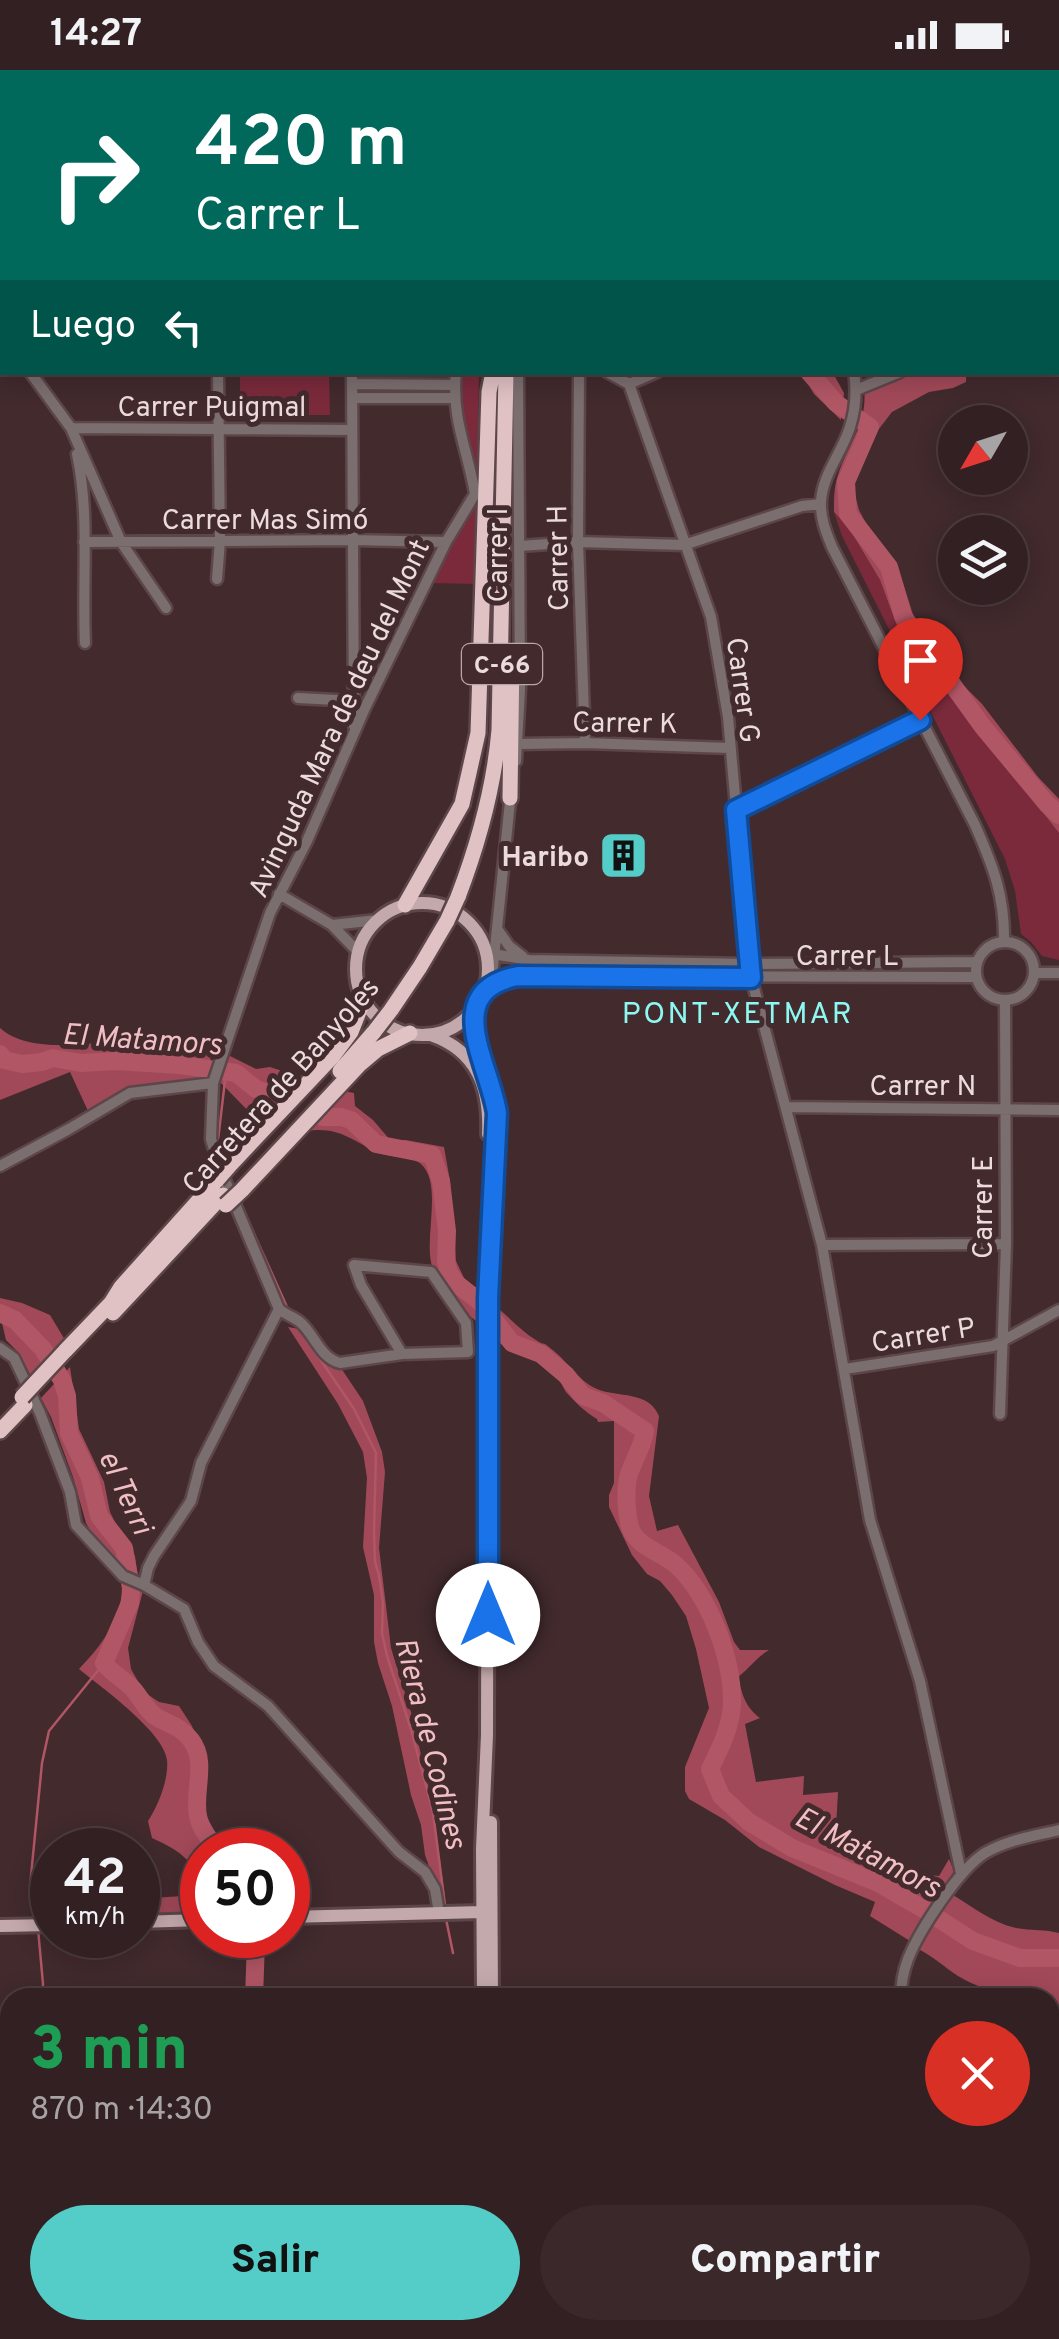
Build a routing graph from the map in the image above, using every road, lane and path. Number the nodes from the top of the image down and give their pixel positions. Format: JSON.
{"nodes":[{"id":1,"x":32,"y":375,"type":"edge"},
{"id":2,"x":218,"y":375,"type":"edge"},
{"id":3,"x":496,"y":375,"type":"edge"},
{"id":4,"x":496,"y":375,"type":"edge"},
{"id":5,"x":496,"y":375,"type":"edge"},
{"id":6,"x":518,"y":375,"type":"edge"},
{"id":7,"x":579,"y":375,"type":"edge"},
{"id":8,"x":612,"y":375,"type":"edge"},
{"id":9,"x":650,"y":375,"type":"edge"},
{"id":10,"x":854,"y":375,"type":"edge"},
{"id":11,"x":894,"y":375,"type":"edge"},
{"id":12,"x":352,"y":378,"type":"edge"},
{"id":13,"x":455,"y":378,"type":"edge"},
{"id":14,"x":629,"y":384,"type":"junction"},
{"id":15,"x":856,"y":396,"type":"junction"},
{"id":16,"x":353,"y":398,"type":"junction"},
{"id":17,"x":454,"y":398,"type":"junction"},
{"id":18,"x":506,"y":425,"type":"junction"},
{"id":19,"x":70,"y":428,"type":"junction"},
{"id":20,"x":218,"y":428,"type":"junction"},
{"id":21,"x":352,"y":430,"type":"junction"},
{"id":22,"x":821,"y":504,"type":"junction"},
{"id":23,"x":352,"y":540,"type":"junction"},
{"id":24,"x":220,"y":541,"type":"junction"},
{"id":25,"x":84,"y":542,"type":"junction"},
{"id":26,"x":121,"y":542,"type":"junction"},
{"id":27,"x":446,"y":542,"type":"junction"},
{"id":28,"x":578,"y":542,"type":"junction"},
{"id":29,"x":684,"y":544,"type":"junction"},
{"id":30,"x":520,"y":546,"type":"junction"},
{"id":31,"x":217,"y":579,"type":"dead end"},
{"id":32,"x":166,"y":608,"type":"dead end"},
{"id":33,"x":85,"y":642,"type":"dead end"},
{"id":34,"x":298,"y":698,"type":"dead end"},
{"id":35,"x":355,"y":701,"type":"junction"},
{"id":36,"x":920,"y":720,"type":"junction"},
{"id":37,"x":354,"y":732,"type":"junction"},
{"id":38,"x":585,"y":743,"type":"junction"},
{"id":39,"x":518,"y":744,"type":"junction"},
{"id":40,"x":730,"y":748,"type":"junction"},
{"id":41,"x":510,"y":798,"type":"junction"},
{"id":42,"x":736,"y":810,"type":"junction"},
{"id":43,"x":279,"y":894,"type":"junction"},
{"id":44,"x":455,"y":896,"type":"junction"},
{"id":45,"x":404,"y":905,"type":"junction"},
{"id":46,"x":377,"y":920,"type":"junction"},
{"id":47,"x":332,"y":925,"type":"junction"},
{"id":48,"x":498,"y":930,"type":"junction"},
{"id":49,"x":1004,"y":942,"type":"junction"},
{"id":50,"x":490,"y":951,"type":"junction"},
{"id":51,"x":358,"y":952,"type":"junction"},
{"id":52,"x":528,"y":960,"type":"junction"},
{"id":53,"x":976,"y":962,"type":"junction"},
{"id":54,"x":750,"y":964,"type":"junction"},
{"id":55,"x":1035,"y":973,"type":"junction"},
{"id":56,"x":1059,"y":973,"type":"edge"},
{"id":57,"x":751,"y":978,"type":"junction"},
{"id":58,"x":976,"y":978,"type":"junction"},
{"id":59,"x":482,"y":995,"type":"junction"},
{"id":60,"x":364,"y":999,"type":"junction"},
{"id":61,"x":1005,"y":1000,"type":"junction"},
{"id":62,"x":410,"y":1033,"type":"junction"},
{"id":63,"x":428,"y":1034,"type":"junction"},
{"id":64,"x":214,"y":1081,"type":"junction"},
{"id":65,"x":786,"y":1107,"type":"junction"},
{"id":66,"x":1004,"y":1108,"type":"junction"},
{"id":67,"x":1059,"y":1110,"type":"edge"},
{"id":68,"x":0,"y":1166,"type":"edge"},
{"id":69,"x":236,"y":1177,"type":"junction"},
{"id":70,"x":222,"y":1192,"type":"junction"},
{"id":71,"x":822,"y":1244,"type":"junction"},
{"id":72,"x":1006,"y":1244,"type":"junction"},
{"id":73,"x":489,"y":1272,"type":"junction"},
{"id":74,"x":280,"y":1309,"type":"junction"},
{"id":75,"x":1059,"y":1310,"type":"edge"},
{"id":76,"x":1002,"y":1341,"type":"junction"},
{"id":77,"x":0,"y":1348,"type":"edge"},
{"id":78,"x":468,"y":1352,"type":"junction"},
{"id":79,"x":488,"y":1353,"type":"junction"},
{"id":80,"x":402,"y":1354,"type":"junction"},
{"id":81,"x":66,"y":1355,"type":"junction"},
{"id":82,"x":845,"y":1369,"type":"junction"},
{"id":83,"x":24,"y":1401,"type":"junction"},
{"id":84,"x":1000,"y":1414,"type":"dead end"},
{"id":85,"x":0,"y":1419,"type":"edge"},
{"id":86,"x":0,"y":1432,"type":"edge"},
{"id":87,"x":144,"y":1585,"type":"junction"},
{"id":88,"x":487,"y":1735,"type":"junction"},
{"id":89,"x":1059,"y":1830,"type":"edge"},
{"id":90,"x":491,"y":1833,"type":"junction"},
{"id":91,"x":954,"y":1840,"type":"junction"},
{"id":92,"x":984,"y":1854,"type":"junction"},
{"id":93,"x":958,"y":1877,"type":"junction"},
{"id":94,"x":480,"y":1911,"type":"junction"},
{"id":95,"x":440,"y":1913,"type":"junction"},
{"id":96,"x":310,"y":1917,"type":"edge"},
{"id":97,"x":30,"y":1925,"type":"edge"},
{"id":98,"x":0,"y":1926,"type":"edge"},
{"id":99,"x":489,"y":1959,"type":"junction"},
{"id":100,"x":492,"y":1988,"type":"edge"},
{"id":101,"x":492,"y":1988,"type":"edge"},
{"id":102,"x":500,"y":1988,"type":"edge"},
{"id":103,"x":901,"y":1988,"type":"edge"}],
"edges":[{"from":1,"to":19,"type":"street"},
{"from":2,"to":20,"type":"street"},
{"from":3,"to":18,"type":"highway","number":"C-66"},
{"from":4,"to":44,"type":"highway","number":"C-66"},
{"from":5,"to":45,"type":"highway"},
{"from":6,"to":30,"type":"street","name":"Carrer I"},
{"from":7,"to":28,"type":"street","name":"Carrer H"},
{"from":8,"to":14,"type":"street"},
{"from":9,"to":14,"type":"street"},
{"from":10,"to":15,"type":"street"},
{"from":11,"to":15,"type":"street"},
{"from":12,"to":13,"type":"street"},
{"from":12,"to":16,"type":"street"},
{"from":13,"to":17,"type":"street","name":"Avinguda Mara de deu del Mont"},
{"from":14,"to":29,"type":"street","name":"Carrer G"},
{"from":15,"to":22,"type":"street"},
{"from":16,"to":17,"type":"street"},
{"from":16,"to":21,"type":"street"},
{"from":17,"to":27,"type":"street","name":"Avinguda Mara de deu del Mont"},
{"from":18,"to":41,"type":"highway"},
{"from":18,"to":44,"type":"highway","number":"C-66"},
{"from":19,"to":20,"type":"street","name":"Carrer Puigmal"},
{"from":19,"to":25,"type":"street"},
{"from":19,"to":26,"type":"street"},
{"from":20,"to":21,"type":"street","name":"Carrer Puigmal"},
{"from":20,"to":24,"type":"street"},
{"from":21,"to":23,"type":"street"},
{"from":22,"to":29,"type":"street"},
{"from":22,"to":36,"type":"street"},
{"from":23,"to":24,"type":"street","name":"Carrer Mas Simó"},
{"from":23,"to":27,"type":"street","name":"Carrer Mas Simó"},
{"from":23,"to":35,"type":"street"},
{"from":24,"to":26,"type":"street","name":"Carrer Mas Simó"},
{"from":24,"to":31,"type":"street"},
{"from":25,"to":26,"type":"street","name":"Carrer Mas Simó"},
{"from":25,"to":33,"type":"street"},
{"from":26,"to":32,"type":"street"},
{"from":27,"to":37,"type":"street","name":"Avinguda Mara de deu del Mont"},
{"from":28,"to":29,"type":"street"},
{"from":28,"to":30,"type":"street"},
{"from":28,"to":38,"type":"street","name":"Carrer H"},
{"from":29,"to":40,"type":"street","name":"Carrer G"},
{"from":30,"to":39,"type":"street","name":"Carrer I"},
{"from":34,"to":35,"type":"street"},
{"from":35,"to":37,"type":"street"},
{"from":36,"to":42,"type":"street"},
{"from":36,"to":49,"type":"street"},
{"from":37,"to":43,"type":"street","name":"Avinguda Mara de deu del Mont"},
{"from":38,"to":39,"type":"street","name":"Carrer K"},
{"from":38,"to":40,"type":"street","name":"Carrer K"},
{"from":39,"to":41,"type":"street","name":"Carrer I"},
{"from":40,"to":42,"type":"street","name":"Carrer G"},
{"from":41,"to":48,"type":"street","name":"Carrer I"},
{"from":42,"to":54,"type":"street","name":"Carrer G"},
{"from":43,"to":47,"type":"street"},
{"from":43,"to":64,"type":"street","name":"Avinguda Mara de deu del Mont"},
{"from":44,"to":69,"type":"highway","number":"C-66","bridge":true},
{"from":45,"to":46,"type":"main road"},
{"from":45,"to":50,"type":"main road"},
{"from":46,"to":47,"type":"street"},
{"from":46,"to":51,"type":"main road"},
{"from":47,"to":51,"type":"street"},
{"from":48,"to":50,"type":"street","name":"Carrer I"},
{"from":48,"to":52,"type":"street"},
{"from":49,"to":53,"type":"street"},
{"from":49,"to":55,"type":"street"},
{"from":50,"to":52,"type":"street","name":"Carrer L"},
{"from":50,"to":59,"type":"main road"},
{"from":51,"to":60,"type":"main road"},
{"from":52,"to":54,"type":"street","name":"Carrer L"},
{"from":53,"to":54,"type":"street","name":"Carrer L"},
{"from":53,"to":58,"type":"street"},
{"from":54,"to":57,"type":"street","name":"Carrer G"},
{"from":55,"to":56,"type":"street"},
{"from":55,"to":61,"type":"street"},
{"from":57,"to":58,"type":"street","name":"Carrer L"},
{"from":57,"to":59,"type":"street","name":"Carrer L"},
{"from":57,"to":65,"type":"street","name":"Carrer G"},
{"from":58,"to":61,"type":"street"},
{"from":59,"to":63,"type":"main road"},
{"from":59,"to":73,"type":"main road"},
{"from":60,"to":62,"type":"main road"},
{"from":60,"to":69,"type":"highway"},
{"from":61,"to":66,"type":"street","name":"Carrer E"},
{"from":62,"to":63,"type":"main road"},
{"from":62,"to":69,"type":"highway"},
{"from":63,"to":73,"type":"main road"},
{"from":64,"to":68,"type":"street"},
{"from":64,"to":74,"type":"street","name":"Avinguda Mara de deu del Mont"},
{"from":65,"to":66,"type":"street","name":"Carrer N"},
{"from":65,"to":71,"type":"street","name":"Carrer G"},
{"from":66,"to":67,"type":"street","name":"Carrer N"},
{"from":66,"to":72,"type":"street","name":"Carrer E"},
{"from":69,"to":70,"type":"highway","number":"C-66"},
{"from":70,"to":81,"type":"highway","number":"C-66"},
{"from":70,"to":81,"type":"highway"},
{"from":71,"to":72,"type":"street"},
{"from":71,"to":82,"type":"street","name":"Carrer G"},
{"from":72,"to":76,"type":"street","name":"Carrer E"},
{"from":73,"to":79,"type":"main road"},
{"from":74,"to":80,"type":"street"},
{"from":74,"to":87,"type":"street"},
{"from":75,"to":76,"type":"street","name":"Carrer P"},
{"from":76,"to":82,"type":"street","name":"Carrer P"},
{"from":76,"to":84,"type":"street","name":"Carrer E"},
{"from":77,"to":87,"type":"street"},
{"from":78,"to":79,"type":"street"},
{"from":78,"to":80,"type":"street"},
{"from":78,"to":80,"type":"street"},
{"from":79,"to":88,"type":"main road"},
{"from":81,"to":83,"type":"highway","number":"C-66"},
{"from":82,"to":91,"type":"street","name":"Carrer G"},
{"from":83,"to":85,"type":"highway","number":"C-66"},
{"from":83,"to":86,"type":"highway","number":"C-66"},
{"from":87,"to":95,"type":"street"},
{"from":88,"to":90,"type":"main road"},
{"from":88,"to":94,"type":"main road"},
{"from":89,"to":92,"type":"street"},
{"from":90,"to":94,"type":"main road"},
{"from":90,"to":99,"type":"main road"},
{"from":91,"to":92,"type":"street"},
{"from":91,"to":93,"type":"street","name":"Carrer G"},
{"from":92,"to":93,"type":"street"},
{"from":93,"to":103,"type":"street"},
{"from":94,"to":95,"type":"main road"},
{"from":94,"to":99,"type":"main road"},
{"from":95,"to":96,"type":"main road"},
{"from":97,"to":98,"type":"main road"},
{"from":99,"to":100,"type":"main road"},
{"from":99,"to":101,"type":"main road"},
{"from":99,"to":102,"type":"main road"}]}
